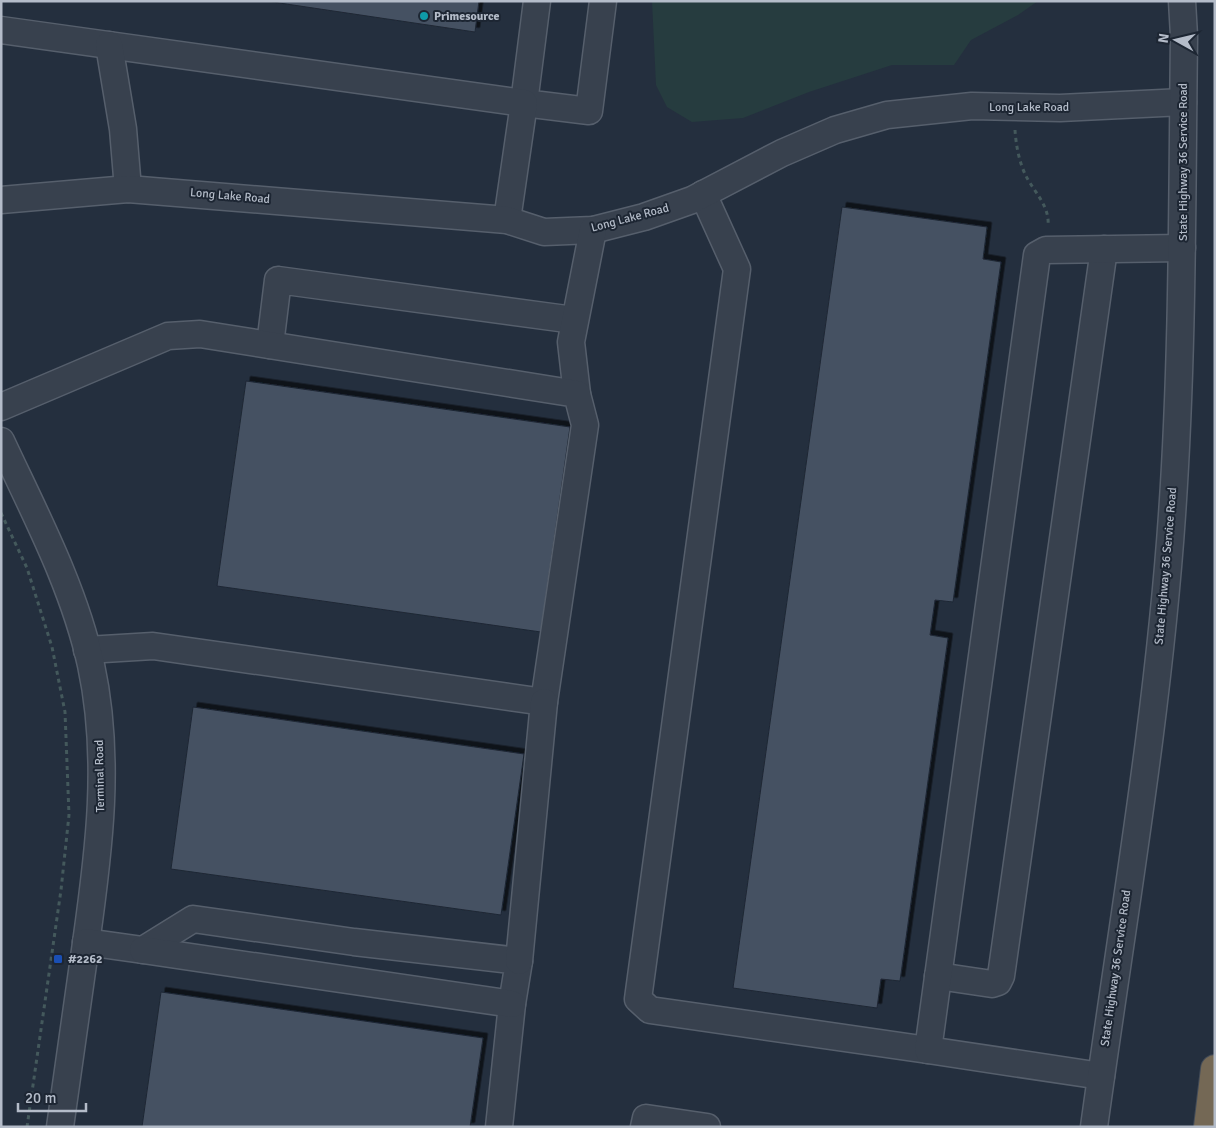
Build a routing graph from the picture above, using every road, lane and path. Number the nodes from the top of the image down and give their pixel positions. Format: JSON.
{"nodes":[{"id":1,"x":537,"y":1,"type":"edge"},
{"id":2,"x":603,"y":1,"type":"edge"},
{"id":3,"x":1182,"y":1,"type":"edge"},
{"id":4,"x":1,"y":30,"type":"edge"},
{"id":5,"x":109,"y":45,"type":"junction"},
{"id":6,"x":1183,"y":102,"type":"junction"},
{"id":7,"x":524,"y":103,"type":"junction"},
{"id":8,"x":1015,"y":129,"type":"dead end"},
{"id":9,"x":128,"y":189,"type":"junction"},
{"id":10,"x":703,"y":194,"type":"junction"},
{"id":11,"x":1,"y":200,"type":"edge"},
{"id":12,"x":507,"y":220,"type":"junction"},
{"id":13,"x":593,"y":230,"type":"junction"},
{"id":14,"x":1182,"y":248,"type":"junction"},
{"id":15,"x":1104,"y":249,"type":"junction"},
{"id":16,"x":1046,"y":250,"type":"junction"},
{"id":17,"x":574,"y":320,"type":"junction"},
{"id":18,"x":270,"y":345,"type":"junction"},
{"id":19,"x":576,"y":394,"type":"junction"},
{"id":20,"x":1,"y":407,"type":"edge"},
{"id":21,"x":1,"y":441,"type":"edge"},
{"id":22,"x":1,"y":512,"type":"edge"},
{"id":23,"x":87,"y":650,"type":"junction"},
{"id":24,"x":544,"y":702,"type":"junction"},
{"id":25,"x":86,"y":942,"type":"junction"},
{"id":26,"x":143,"y":950,"type":"junction"},
{"id":27,"x":519,"y":961,"type":"junction"},
{"id":28,"x":938,"y":976,"type":"junction"},
{"id":29,"x":512,"y":1004,"type":"junction"},
{"id":30,"x":928,"y":1050,"type":"junction"},
{"id":31,"x":1215,"y":1069,"type":"edge"},
{"id":32,"x":1101,"y":1076,"type":"junction"},
{"id":33,"x":28,"y":1127,"type":"edge"},
{"id":34,"x":60,"y":1127,"type":"edge"},
{"id":35,"x":499,"y":1127,"type":"edge"},
{"id":36,"x":644,"y":1127,"type":"edge"},
{"id":37,"x":707,"y":1127,"type":"edge"},
{"id":38,"x":1094,"y":1127,"type":"edge"},
{"id":39,"x":1208,"y":1127,"type":"edge"}],
"edges":[{"from":1,"to":7,"type":"street"},
{"from":2,"to":7,"type":"street"},
{"from":3,"to":6,"type":"street","name":"State Highway 36 Service Road"},
{"from":4,"to":5,"type":"street"},
{"from":5,"to":7,"type":"street"},
{"from":5,"to":9,"type":"street"},
{"from":6,"to":10,"type":"street","name":"Long Lake Road"},
{"from":6,"to":14,"type":"street","name":"State Highway 36 Service Road"},
{"from":7,"to":12,"type":"street"},
{"from":8,"to":16,"type":"path"},
{"from":9,"to":11,"type":"street","name":"Long Lake Road"},
{"from":9,"to":12,"type":"street","name":"Long Lake Road"},
{"from":10,"to":13,"type":"street","name":"Long Lake Road"},
{"from":10,"to":30,"type":"street"},
{"from":12,"to":13,"type":"street","name":"Long Lake Road"},
{"from":13,"to":17,"type":"street"},
{"from":14,"to":15,"type":"street"},
{"from":14,"to":32,"type":"street","name":"State Highway 36 Service Road"},
{"from":15,"to":16,"type":"street"},
{"from":15,"to":28,"type":"street"},
{"from":16,"to":28,"type":"street"},
{"from":17,"to":18,"type":"street"},
{"from":17,"to":19,"type":"street"},
{"from":18,"to":19,"type":"street"},
{"from":18,"to":20,"type":"street"},
{"from":19,"to":24,"type":"street"},
{"from":21,"to":23,"type":"street","name":"Terminal Road"},
{"from":22,"to":33,"type":"path"},
{"from":23,"to":24,"type":"street"},
{"from":23,"to":25,"type":"street","name":"Terminal Road"},
{"from":24,"to":27,"type":"street"},
{"from":25,"to":26,"type":"street"},
{"from":25,"to":34,"type":"street","name":"Terminal Road"},
{"from":26,"to":27,"type":"street"},
{"from":26,"to":29,"type":"street"},
{"from":27,"to":29,"type":"street"},
{"from":28,"to":30,"type":"street"},
{"from":29,"to":35,"type":"street"},
{"from":30,"to":32,"type":"street"},
{"from":31,"to":39,"type":"highway"},
{"from":32,"to":38,"type":"street","name":"State Highway 36 Service Road"},
{"from":36,"to":37,"type":"street"}]}
